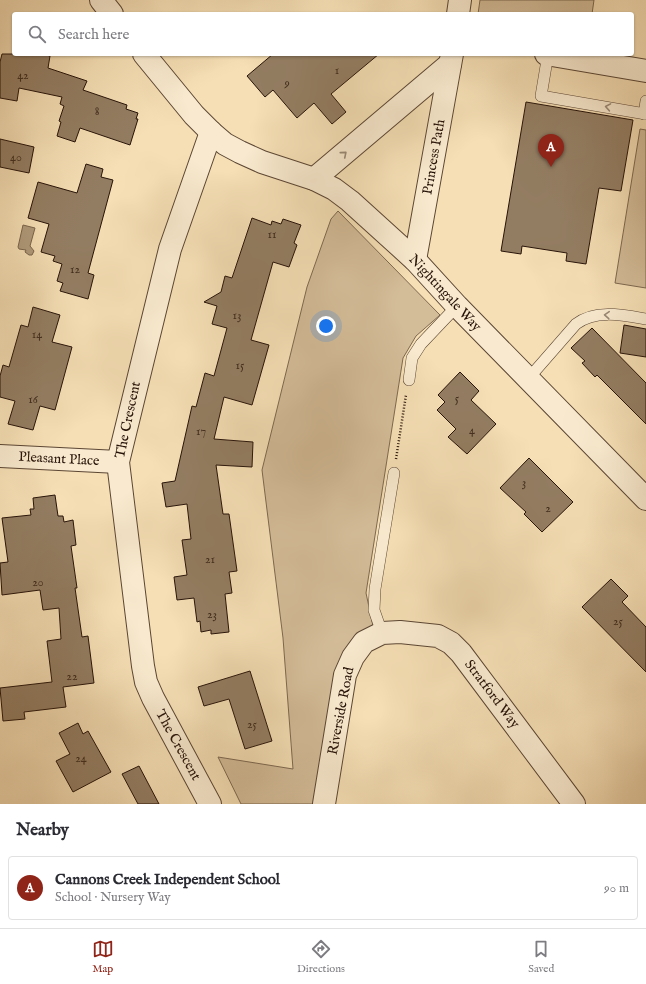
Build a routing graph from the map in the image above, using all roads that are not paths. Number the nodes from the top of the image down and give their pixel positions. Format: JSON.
{"nodes":[{"id":1,"x":101,"y":0,"type":"edge"},
{"id":2,"x":460,"y":0,"type":"edge"},
{"id":3,"x":110,"y":12,"type":"edge"},
{"id":4,"x":458,"y":12,"type":"edge"},
{"id":5,"x":146,"y":56,"type":"edge"},
{"id":6,"x":547,"y":56,"type":"edge"},
{"id":7,"x":559,"y":56,"type":"edge"},
{"id":8,"x":451,"y":59,"type":"edge"},
{"id":9,"x":646,"y":71,"type":"edge"},
{"id":10,"x":646,"y":101,"type":"edge"},
{"id":11,"x":645,"y":114,"type":"edge"},
{"id":12,"x":211,"y":132,"type":"junction"},
{"id":13,"x":314,"y":179,"type":"junction"},
{"id":14,"x":415,"y":260,"type":"junction"},
{"id":15,"x":457,"y":306,"type":"junction"},
{"id":16,"x":646,"y":319,"type":"edge"},
{"id":17,"x":528,"y":378,"type":"junction"},
{"id":18,"x":408,"y":380,"type":"road end"},
{"id":19,"x":0,"y":456,"type":"edge"},
{"id":20,"x":118,"y":462,"type":"junction"},
{"id":21,"x":394,"y":473,"type":"road end"},
{"id":22,"x":646,"y":500,"type":"edge"},
{"id":23,"x":382,"y":633,"type":"junction"},
{"id":24,"x":210,"y":804,"type":"edge"},
{"id":25,"x":324,"y":804,"type":"edge"},
{"id":26,"x":574,"y":804,"type":"edge"}],
"edges":[{"from":1,"to":3,"type":"street"},
{"from":2,"to":4,"type":"street"},
{"from":5,"to":12,"type":"street"},
{"from":11,"to":6,"type":"lane","one_way":true},
{"from":7,"to":9,"type":"street"},
{"from":13,"to":8,"type":"street","one_way":true},
{"from":8,"to":14,"type":"street","name":"Princess Path"},
{"from":10,"to":11,"type":"lane"},
{"from":12,"to":13,"type":"street","name":"Nightingale Way"},
{"from":12,"to":20,"type":"street","name":"The Crescent"},
{"from":13,"to":14,"type":"street","name":"Nightingale Way"},
{"from":14,"to":15,"type":"street","name":"Nightingale Way"},
{"from":15,"to":17,"type":"street","name":"Nightingale Way"},
{"from":15,"to":18,"type":"lane"},
{"from":16,"to":17,"type":"lane","one_way":true},
{"from":17,"to":22,"type":"street","name":"Nightingale Way"},
{"from":19,"to":20,"type":"street","name":"Pleasant Place"},
{"from":20,"to":24,"type":"street","name":"The Crescent"},
{"from":21,"to":23,"type":"lane"},
{"from":23,"to":25,"type":"street","name":"Riverside Road"},
{"from":23,"to":26,"type":"street","name":"Stratford Way"}]}
